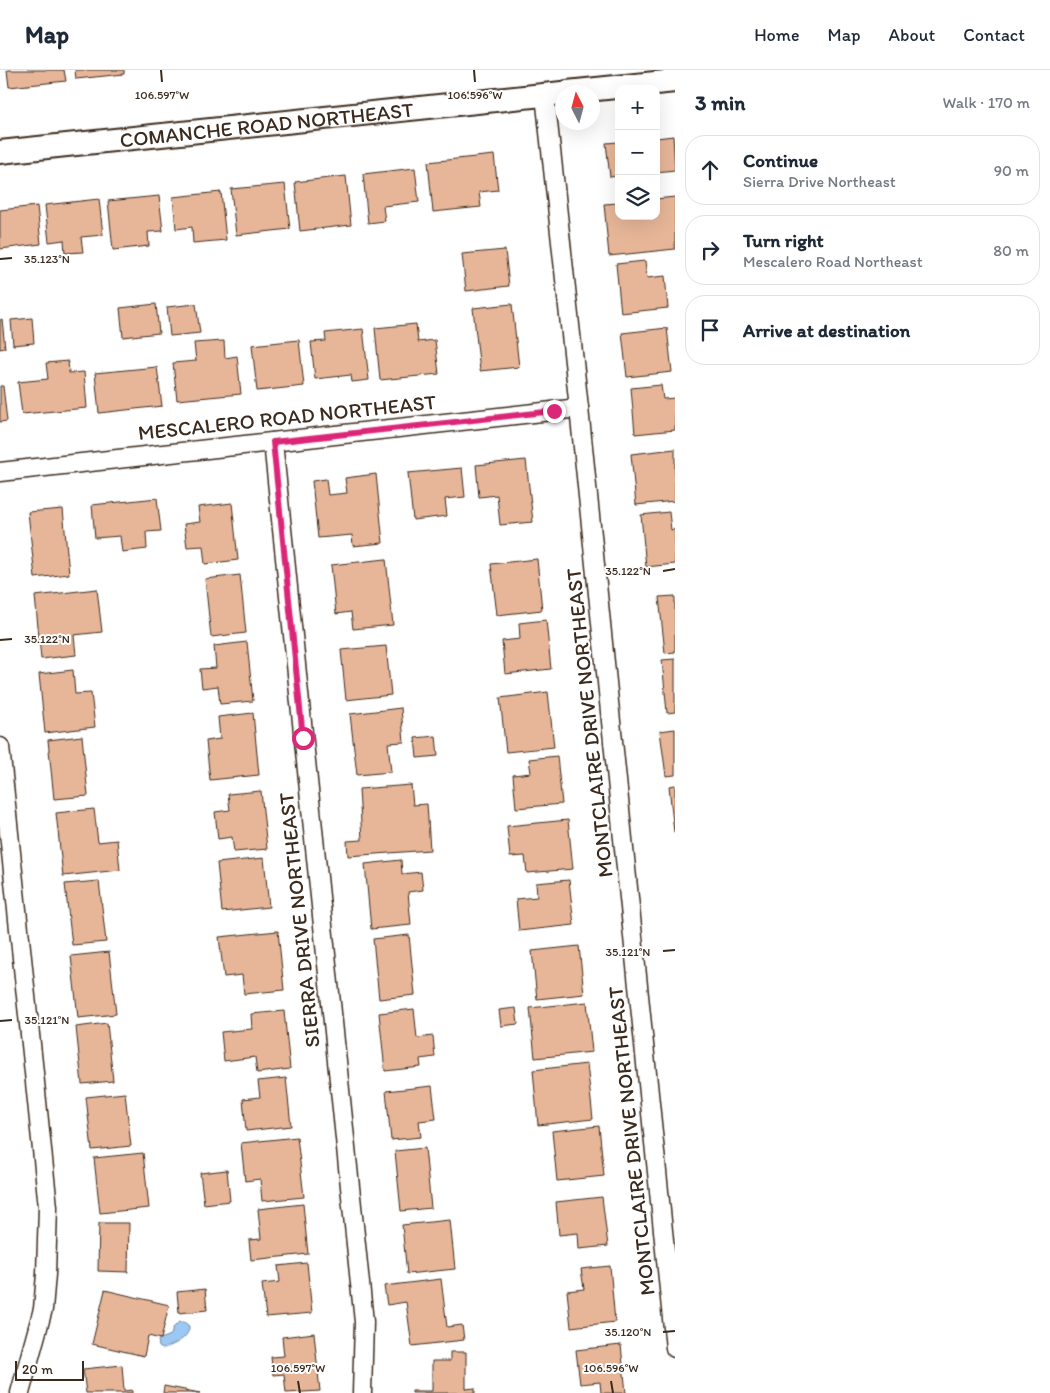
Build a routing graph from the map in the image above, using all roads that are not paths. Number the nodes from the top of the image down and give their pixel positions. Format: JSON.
{"nodes":[{"id":1,"x":675,"y":81,"type":"edge"},
{"id":2,"x":600,"y":89,"type":"edge"},
{"id":3,"x":555,"y":93,"type":"edge"},
{"id":4,"x":561,"y":130,"type":"edge"},
{"id":5,"x":0,"y":152,"type":"edge"},
{"id":6,"x":580,"y":408,"type":"junction"},
{"id":7,"x":273,"y":442,"type":"junction"},
{"id":8,"x":0,"y":472,"type":"edge"},
{"id":9,"x":0,"y":747,"type":"edge"},
{"id":10,"x":1,"y":773,"type":"edge"},
{"id":11,"x":675,"y":1348,"type":"edge"},
{"id":12,"x":20,"y":1393,"type":"edge"},
{"id":13,"x":362,"y":1393,"type":"edge"}],
"edges":[{"from":1,"to":2,"type":"street","name":"COMANCHE ROAD NORTHEAST"},
{"from":3,"to":5,"type":"street","name":"COMANCHE ROAD NORTHEAST"},
{"from":4,"to":6,"type":"street","name":"MONTCLAIRE DRIVE NORTHEAST"},
{"from":6,"to":7,"type":"street","name":"MESCALERO ROAD NORTHEAST"},
{"from":6,"to":11,"type":"street","name":"MONTCLAIRE DRIVE NORTHEAST"},
{"from":7,"to":8,"type":"street","name":"MESCALERO ROAD NORTHEAST"},
{"from":7,"to":13,"type":"street","name":"SIERRA DRIVE NORTHEAST"},
{"from":9,"to":10,"type":"street"},
{"from":10,"to":12,"type":"street"}]}
